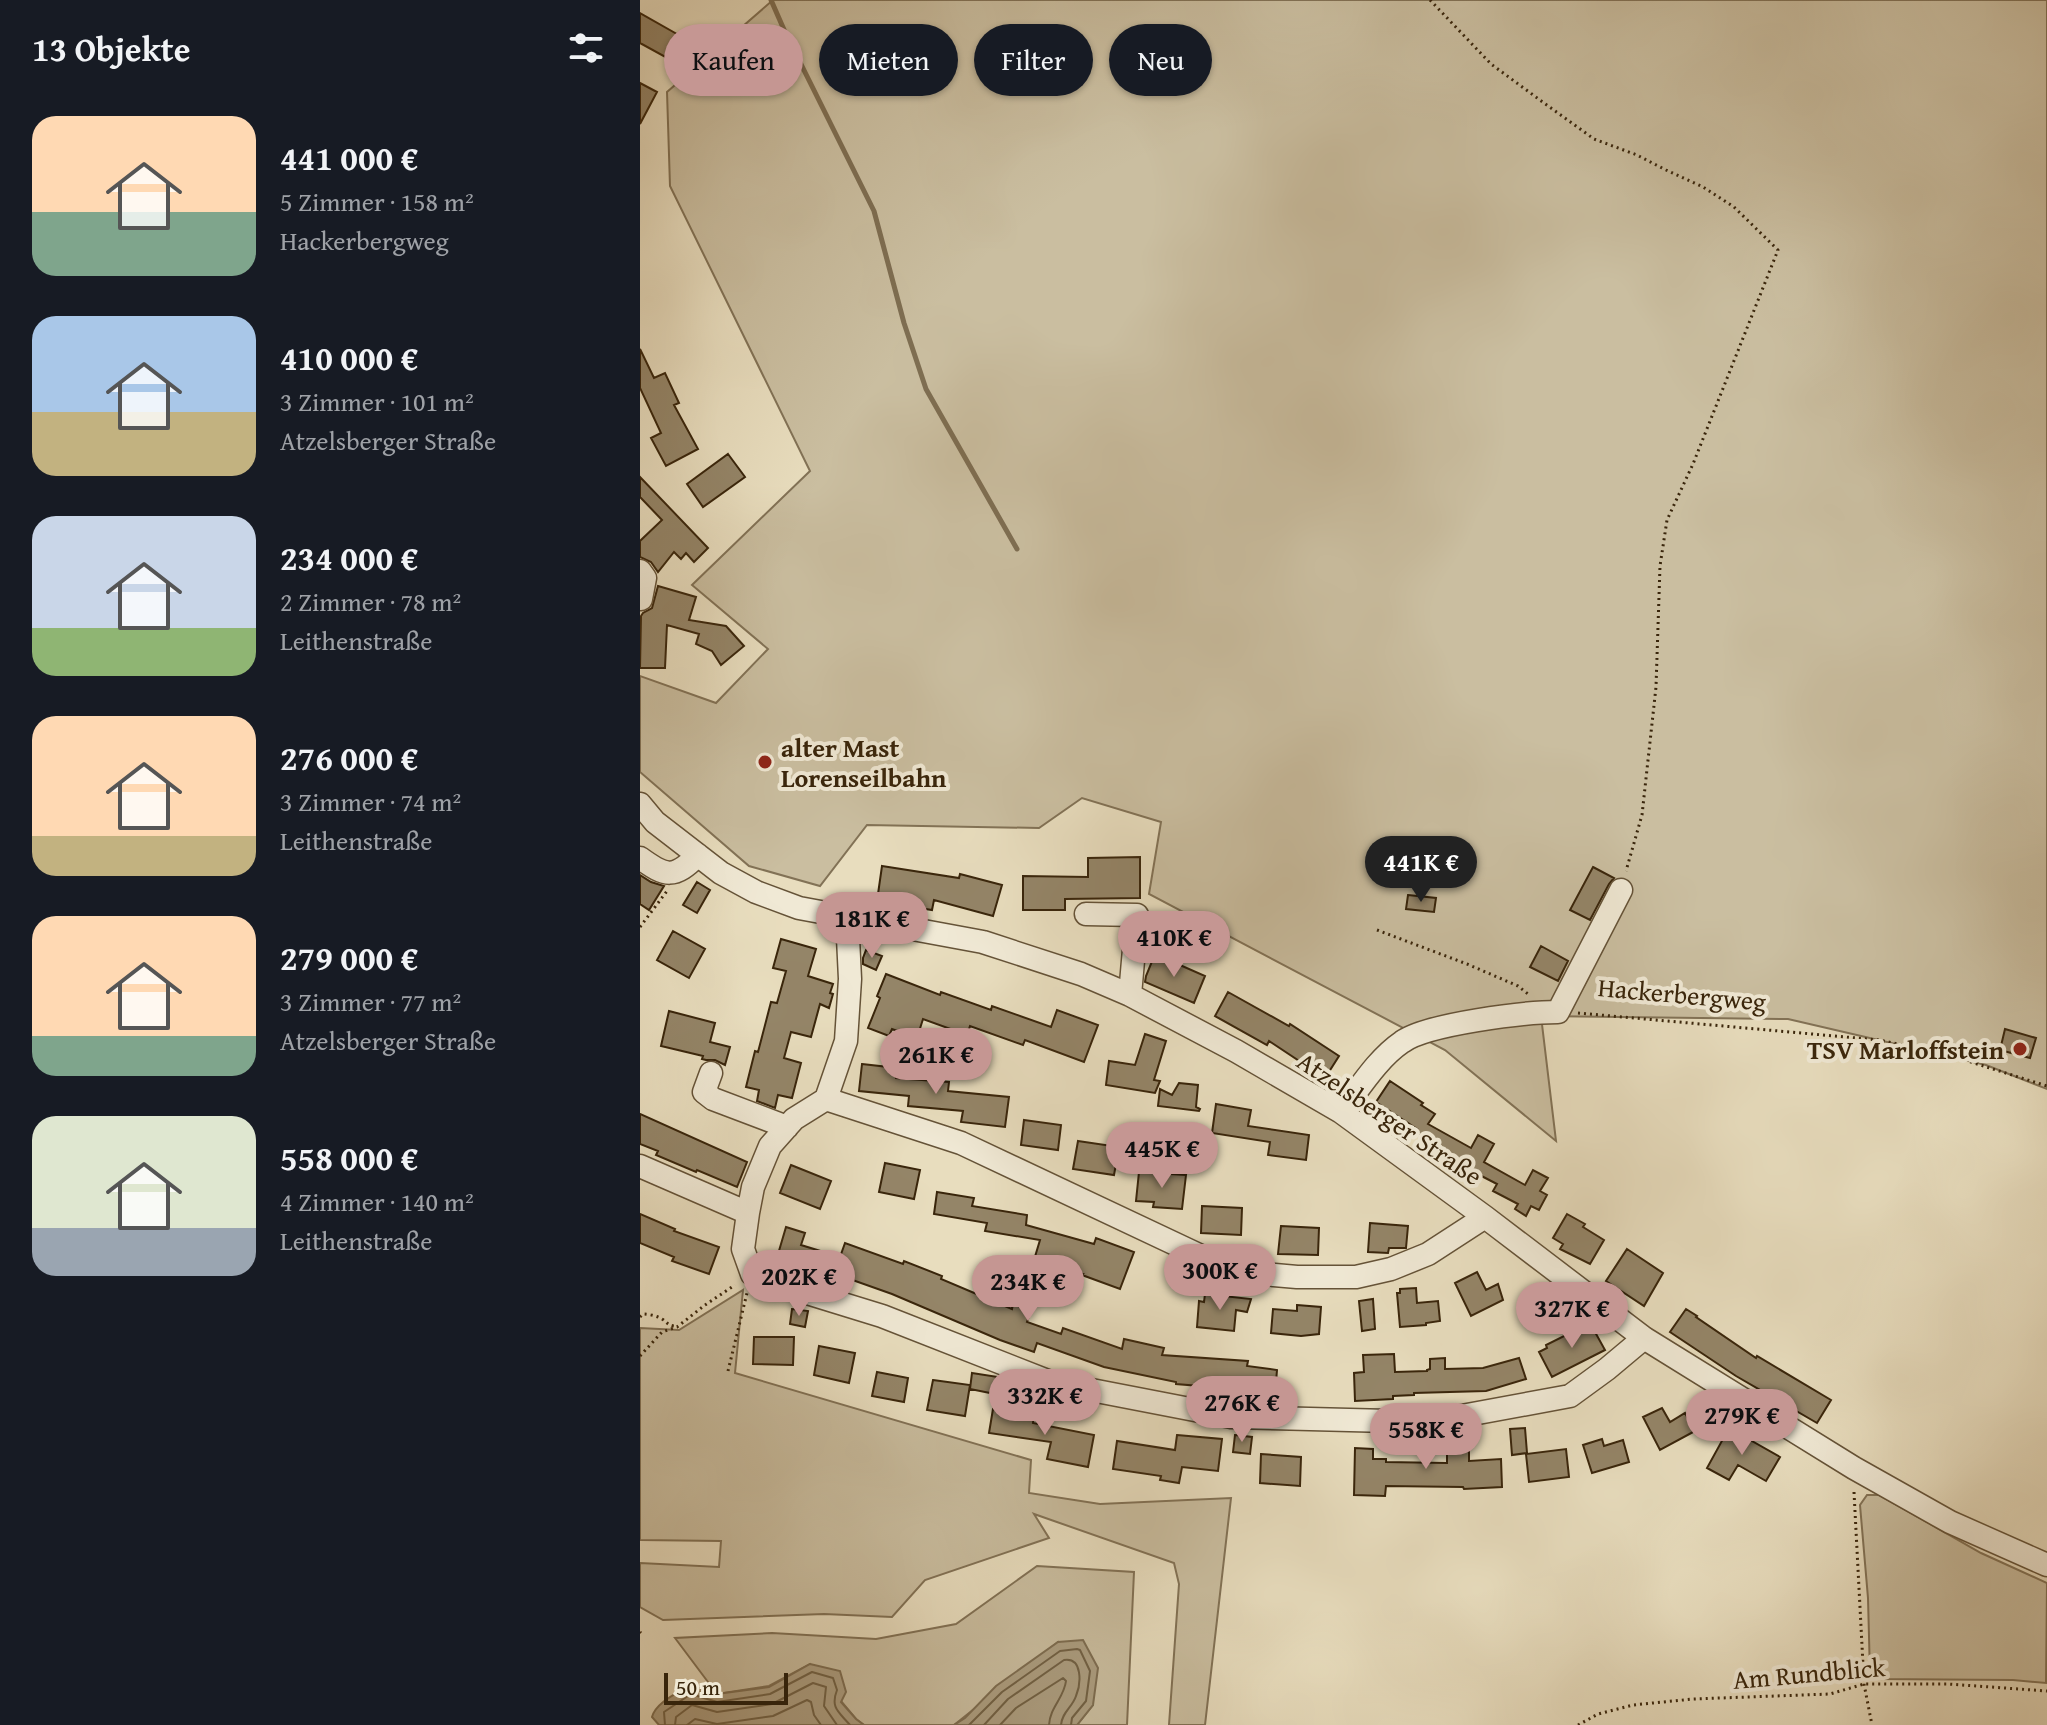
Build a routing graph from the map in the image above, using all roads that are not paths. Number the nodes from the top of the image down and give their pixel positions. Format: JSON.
{"nodes":[{"id":1,"x":640,"y":571,"type":"edge"},
{"id":2,"x":641,"y":599,"type":"edge"},
{"id":3,"x":640,"y":804,"type":"edge"},
{"id":4,"x":698,"y":855,"type":"junction"},
{"id":5,"x":640,"y":858,"type":"edge"},
{"id":6,"x":1621,"y":890,"type":"road end"},
{"id":7,"x":1086,"y":914,"type":"dead end"},
{"id":8,"x":847,"y":917,"type":"junction"},
{"id":9,"x":1130,"y":995,"type":"junction"},
{"id":10,"x":711,"y":1073,"type":"dead end"},
{"id":11,"x":826,"y":1099,"type":"junction"},
{"id":12,"x":1341,"y":1112,"type":"junction"},
{"id":13,"x":787,"y":1127,"type":"junction"},
{"id":14,"x":640,"y":1166,"type":"edge"},
{"id":15,"x":748,"y":1213,"type":"junction"},
{"id":16,"x":1485,"y":1217,"type":"junction"},
{"id":17,"x":1644,"y":1338,"type":"junction"},
{"id":18,"x":2047,"y":1565,"type":"edge"}],
"edges":[{"from":1,"to":2,"type":"street"},
{"from":3,"to":4,"type":"street","name":"Atzelsberger Straße"},
{"from":4,"to":5,"type":"street"},
{"from":4,"to":8,"type":"street","name":"Atzelsberger Straße"},
{"from":6,"to":12,"type":"street"},
{"from":7,"to":9,"type":"street"},
{"from":8,"to":9,"type":"street","name":"Atzelsberger Straße"},
{"from":8,"to":11,"type":"street"},
{"from":9,"to":12,"type":"street","name":"Atzelsberger Straße"},
{"from":10,"to":13,"type":"street"},
{"from":11,"to":13,"type":"street"},
{"from":11,"to":16,"type":"street"},
{"from":12,"to":16,"type":"street","name":"Atzelsberger Straße"},
{"from":13,"to":15,"type":"street"},
{"from":14,"to":15,"type":"street"},
{"from":15,"to":17,"type":"street"},
{"from":16,"to":17,"type":"street","name":"Atzelsberger Straße"},
{"from":17,"to":18,"type":"street","name":"Atzelsberger Straße"}]}
